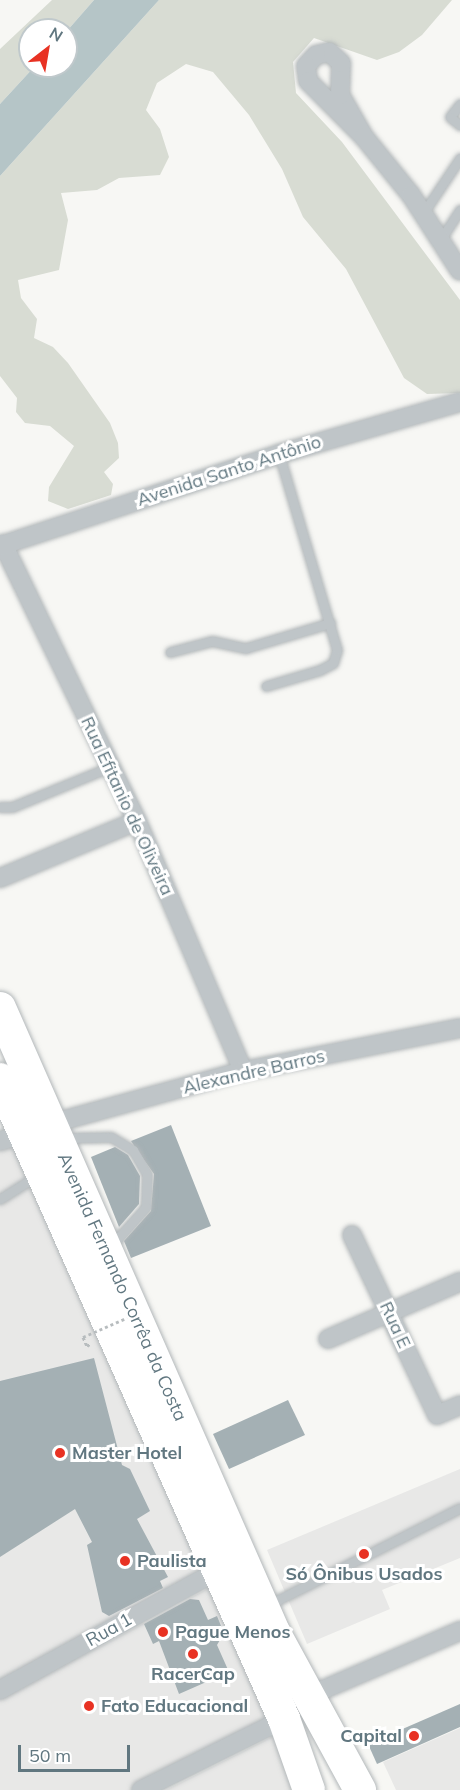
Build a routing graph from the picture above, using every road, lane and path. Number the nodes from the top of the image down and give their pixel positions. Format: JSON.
{"nodes":[{"id":1,"x":460,"y":104,"type":"edge"},
{"id":2,"x":460,"y":125,"type":"edge"},
{"id":3,"x":364,"y":137,"type":"dead end"},
{"id":4,"x":460,"y":158,"type":"edge"},
{"id":5,"x":460,"y":210,"type":"edge"},
{"id":6,"x":424,"y":212,"type":"junction"},
{"id":7,"x":441,"y":239,"type":"junction"},
{"id":8,"x":460,"y":271,"type":"edge"},
{"id":9,"x":460,"y":402,"type":"edge"},
{"id":10,"x":279,"y":454,"type":"junction"},
{"id":11,"x":2,"y":545,"type":"edge"},
{"id":12,"x":330,"y":624,"type":"junction"},
{"id":13,"x":170,"y":652,"type":"dead end"},
{"id":14,"x":266,"y":686,"type":"dead end"},
{"id":15,"x":110,"y":767,"type":"junction"},
{"id":16,"x":0,"y":807,"type":"edge"},
{"id":17,"x":137,"y":821,"type":"junction"},
{"id":18,"x":0,"y":878,"type":"edge"},
{"id":19,"x":0,"y":1008,"type":"edge"},
{"id":20,"x":460,"y":1028,"type":"edge"},
{"id":21,"x":243,"y":1071,"type":"junction"},
{"id":22,"x":0,"y":1079,"type":"edge"},
{"id":23,"x":33,"y":1134,"type":"edge"},
{"id":24,"x":42,"y":1172,"type":"junction"},
{"id":25,"x":0,"y":1199,"type":"edge"},
{"id":26,"x":352,"y":1235,"type":"dead end"},
{"id":27,"x":107,"y":1251,"type":"junction"},
{"id":28,"x":460,"y":1282,"type":"edge"},
{"id":29,"x":140,"y":1312,"type":"dead end"},
{"id":30,"x":390,"y":1312,"type":"junction"},
{"id":31,"x":84,"y":1327,"type":"dead end"},
{"id":32,"x":328,"y":1338,"type":"dead end"},
{"id":33,"x":460,"y":1405,"type":"edge"},
{"id":34,"x":460,"y":1508,"type":"edge"},
{"id":35,"x":219,"y":1570,"type":"junction"},
{"id":36,"x":263,"y":1608,"type":"junction"},
{"id":37,"x":460,"y":1631,"type":"edge"},
{"id":38,"x":0,"y":1690,"type":"edge"},
{"id":39,"x":306,"y":1696,"type":"junction"},
{"id":40,"x":284,"y":1719,"type":"junction"},
{"id":41,"x":141,"y":1790,"type":"edge"},
{"id":42,"x":309,"y":1790,"type":"edge"},
{"id":43,"x":360,"y":1790,"type":"edge"}],
"edges":[{"from":1,"to":2,"type":"lane"},
{"from":3,"to":6,"type":"street"},
{"from":4,"to":6,"type":"lane"},
{"from":5,"to":7,"type":"lane"},
{"from":6,"to":7,"type":"street"},
{"from":7,"to":8,"type":"street"},
{"from":9,"to":10,"type":"street","name":"Avenida Santo Antônio"},
{"from":10,"to":11,"type":"street","name":"Avenida Santo Antônio"},
{"from":10,"to":12,"type":"lane"},
{"from":11,"to":15,"type":"street","name":"Rua Efitanio de Oliveira"},
{"from":12,"to":13,"type":"lane"},
{"from":12,"to":14,"type":"lane"},
{"from":15,"to":16,"type":"lane"},
{"from":15,"to":17,"type":"street","name":"Rua Efitanio de Oliveira"},
{"from":17,"to":18,"type":"street"},
{"from":17,"to":21,"type":"street","name":"Rua Efitanio de Oliveira"},
{"from":19,"to":23,"type":"highway","name":"Avenida Fernando Corrêa da Costa"},
{"from":20,"to":21,"type":"street","name":"Alexandre Barros"},
{"from":21,"to":23,"type":"street","name":"Alexandre Barros"},
{"from":22,"to":23,"type":"highway","name":"Avenida Fernando Corrêa da Costa"},
{"from":23,"to":24,"type":"highway","name":"Avenida Fernando Corrêa da Costa"},
{"from":23,"to":27,"type":"highway","name":"Avenida Fernando Corrêa da Costa"},
{"from":23,"to":27,"type":"lane"},
{"from":24,"to":25,"type":"lane"},
{"from":24,"to":35,"type":"highway","name":"Avenida Fernando Corrêa da Costa"},
{"from":26,"to":30,"type":"street","name":"Rua E"},
{"from":27,"to":36,"type":"highway","name":"Avenida Fernando Corrêa da Costa"},
{"from":28,"to":30,"type":"street"},
{"from":29,"to":31,"type":"path","bridge":true},
{"from":30,"to":32,"type":"street"},
{"from":30,"to":33,"type":"street","name":"Rua E"},
{"from":34,"to":36,"type":"lane"},
{"from":35,"to":38,"type":"street","name":"Rua 1"},
{"from":35,"to":40,"type":"highway","name":"Avenida Fernando Corrêa da Costa"},
{"from":36,"to":39,"type":"highway","name":"Avenida Fernando Corrêa da Costa"},
{"from":37,"to":39,"type":"street"},
{"from":39,"to":43,"type":"highway","name":"Avenida Fernando Corrêa da Costa"},
{"from":40,"to":41,"type":"street"},
{"from":40,"to":42,"type":"highway","name":"Avenida Fernando Corrêa da Costa"}]}
